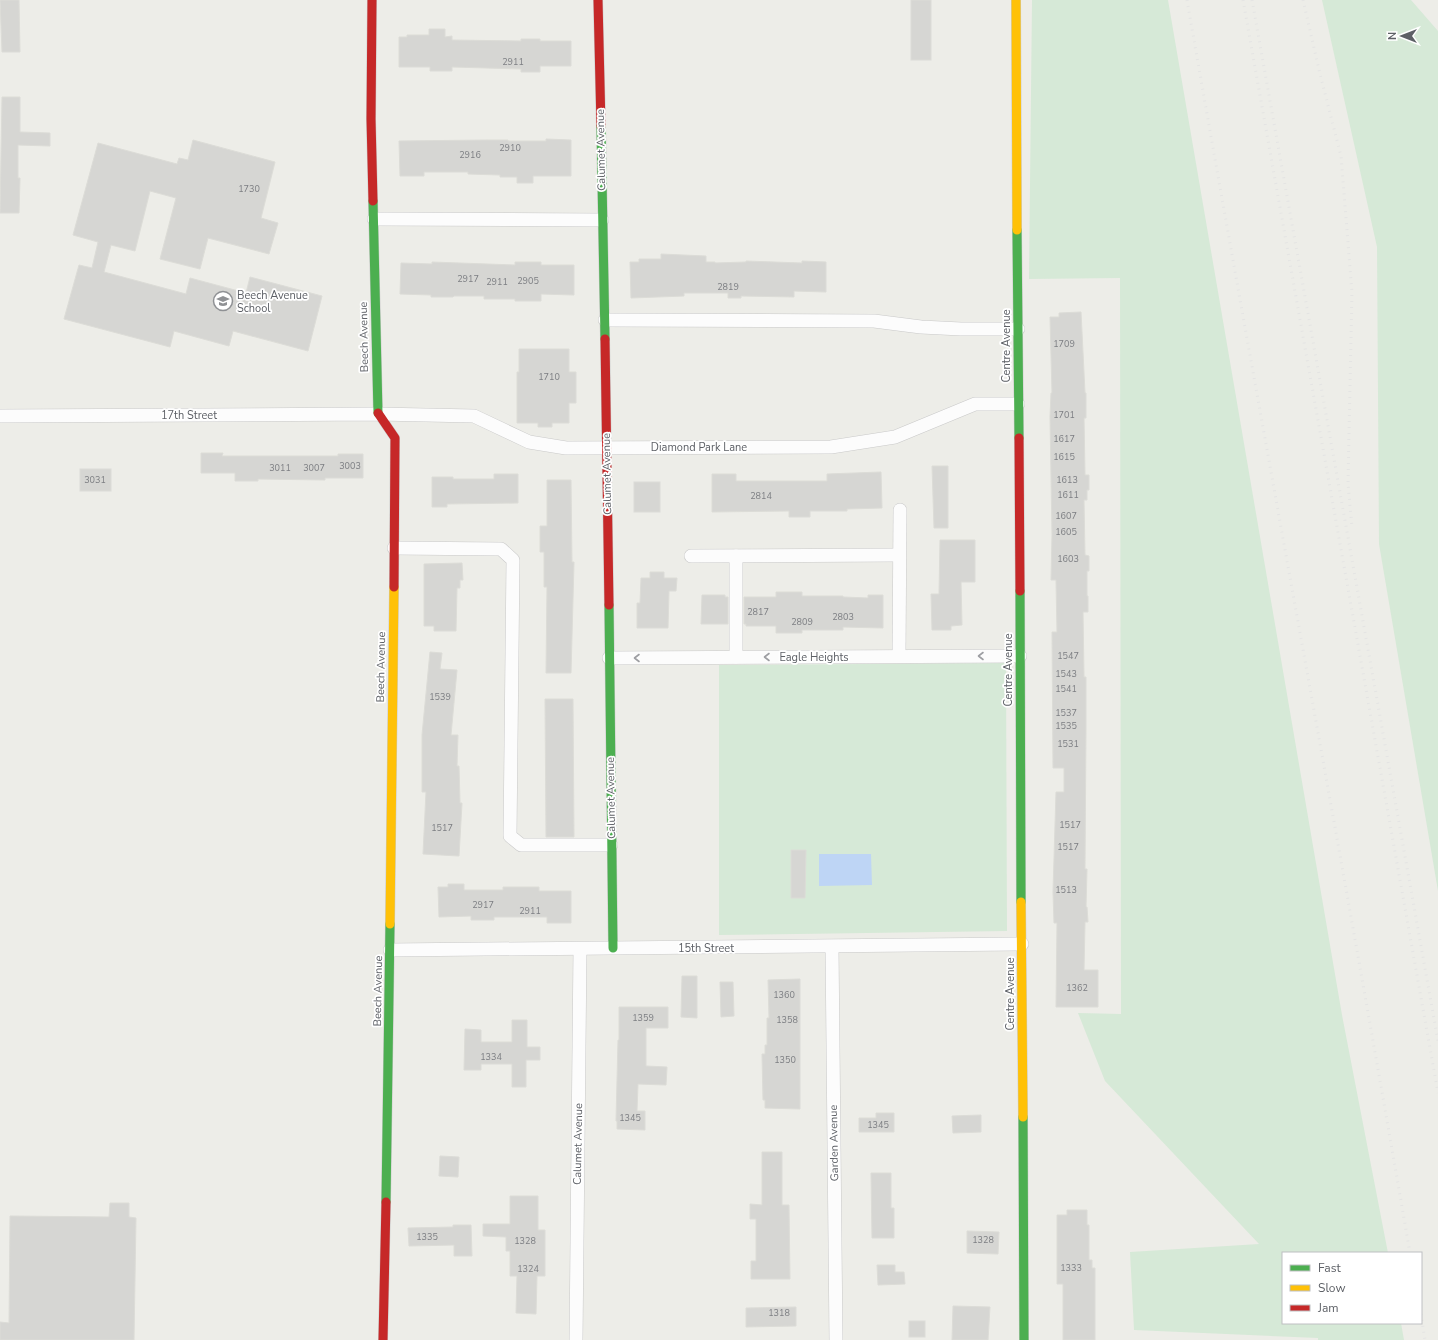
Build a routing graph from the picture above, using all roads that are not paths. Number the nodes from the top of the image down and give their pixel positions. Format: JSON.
{"nodes":[{"id":1,"x":372,"y":0,"type":"edge"},
{"id":2,"x":598,"y":0,"type":"edge"},
{"id":3,"x":1016,"y":0,"type":"edge"},
{"id":4,"x":374,"y":219,"type":"junction"},
{"id":5,"x":602,"y":220,"type":"junction"},
{"id":6,"x":605,"y":320,"type":"junction"},
{"id":7,"x":1018,"y":329,"type":"junction"},
{"id":8,"x":1018,"y":404,"type":"junction"},
{"id":9,"x":378,"y":414,"type":"junction"},
{"id":10,"x":0,"y":416,"type":"edge"},
{"id":11,"x":606,"y":448,"type":"junction"},
{"id":12,"x":900,"y":510,"type":"dead end"},
{"id":13,"x":394,"y":548,"type":"junction"},
{"id":14,"x":900,"y":555,"type":"junction"},
{"id":15,"x":691,"y":556,"type":"dead end"},
{"id":16,"x":736,"y":556,"type":"junction"},
{"id":17,"x":899,"y":656,"type":"junction"},
{"id":18,"x":1020,"y":656,"type":"junction"},
{"id":19,"x":736,"y":657,"type":"junction"},
{"id":20,"x":609,"y":658,"type":"junction"},
{"id":21,"x":611,"y":845,"type":"junction"},
{"id":22,"x":1022,"y":944,"type":"junction"},
{"id":23,"x":832,"y":946,"type":"junction"},
{"id":24,"x":613,"y":948,"type":"junction"},
{"id":25,"x":580,"y":949,"type":"junction"},
{"id":26,"x":390,"y":950,"type":"junction"},
{"id":27,"x":383,"y":1340,"type":"edge"},
{"id":28,"x":576,"y":1340,"type":"edge"},
{"id":29,"x":836,"y":1340,"type":"edge"},
{"id":30,"x":1024,"y":1340,"type":"edge"}],
"edges":[{"from":1,"to":4,"type":"street","name":"Beech Avenue"},
{"from":2,"to":5,"type":"street","name":"Calumet Avenue"},
{"from":3,"to":7,"type":"street","name":"Centre Avenue"},
{"from":4,"to":5,"type":"street"},
{"from":4,"to":9,"type":"street","name":"Beech Avenue"},
{"from":5,"to":6,"type":"street","name":"Calumet Avenue"},
{"from":6,"to":7,"type":"street"},
{"from":6,"to":11,"type":"street","name":"Calumet Avenue"},
{"from":7,"to":8,"type":"street","name":"Centre Avenue"},
{"from":8,"to":11,"type":"street","name":"Diamond Park Lane"},
{"from":8,"to":18,"type":"street","name":"Centre Avenue"},
{"from":9,"to":10,"type":"street","name":"17th Street"},
{"from":9,"to":11,"type":"street","name":"Diamond Park Lane"},
{"from":9,"to":13,"type":"street","name":"Beech Avenue"},
{"from":11,"to":20,"type":"street","name":"Calumet Avenue"},
{"from":12,"to":14,"type":"street"},
{"from":13,"to":21,"type":"street"},
{"from":13,"to":26,"type":"street","name":"Beech Avenue"},
{"from":14,"to":16,"type":"street"},
{"from":14,"to":17,"type":"street"},
{"from":15,"to":16,"type":"street"},
{"from":16,"to":19,"type":"street"},
{"from":18,"to":17,"type":"street","name":"Eagle Heights","one_way":true},
{"from":17,"to":19,"type":"street","name":"Eagle Heights","one_way":true},
{"from":18,"to":22,"type":"street","name":"Centre Avenue"},
{"from":19,"to":20,"type":"street","name":"Eagle Heights","one_way":true},
{"from":20,"to":21,"type":"street","name":"Calumet Avenue"},
{"from":21,"to":24,"type":"street","name":"Calumet Avenue"},
{"from":22,"to":23,"type":"street","name":"15th Street"},
{"from":22,"to":30,"type":"street","name":"Centre Avenue"},
{"from":23,"to":24,"type":"street","name":"15th Street"},
{"from":23,"to":29,"type":"street","name":"Garden Avenue"},
{"from":24,"to":25,"type":"street","name":"15th Street"},
{"from":25,"to":26,"type":"street","name":"15th Street"},
{"from":25,"to":28,"type":"street","name":"Calumet Avenue"},
{"from":26,"to":27,"type":"street","name":"Beech Avenue"}]}
